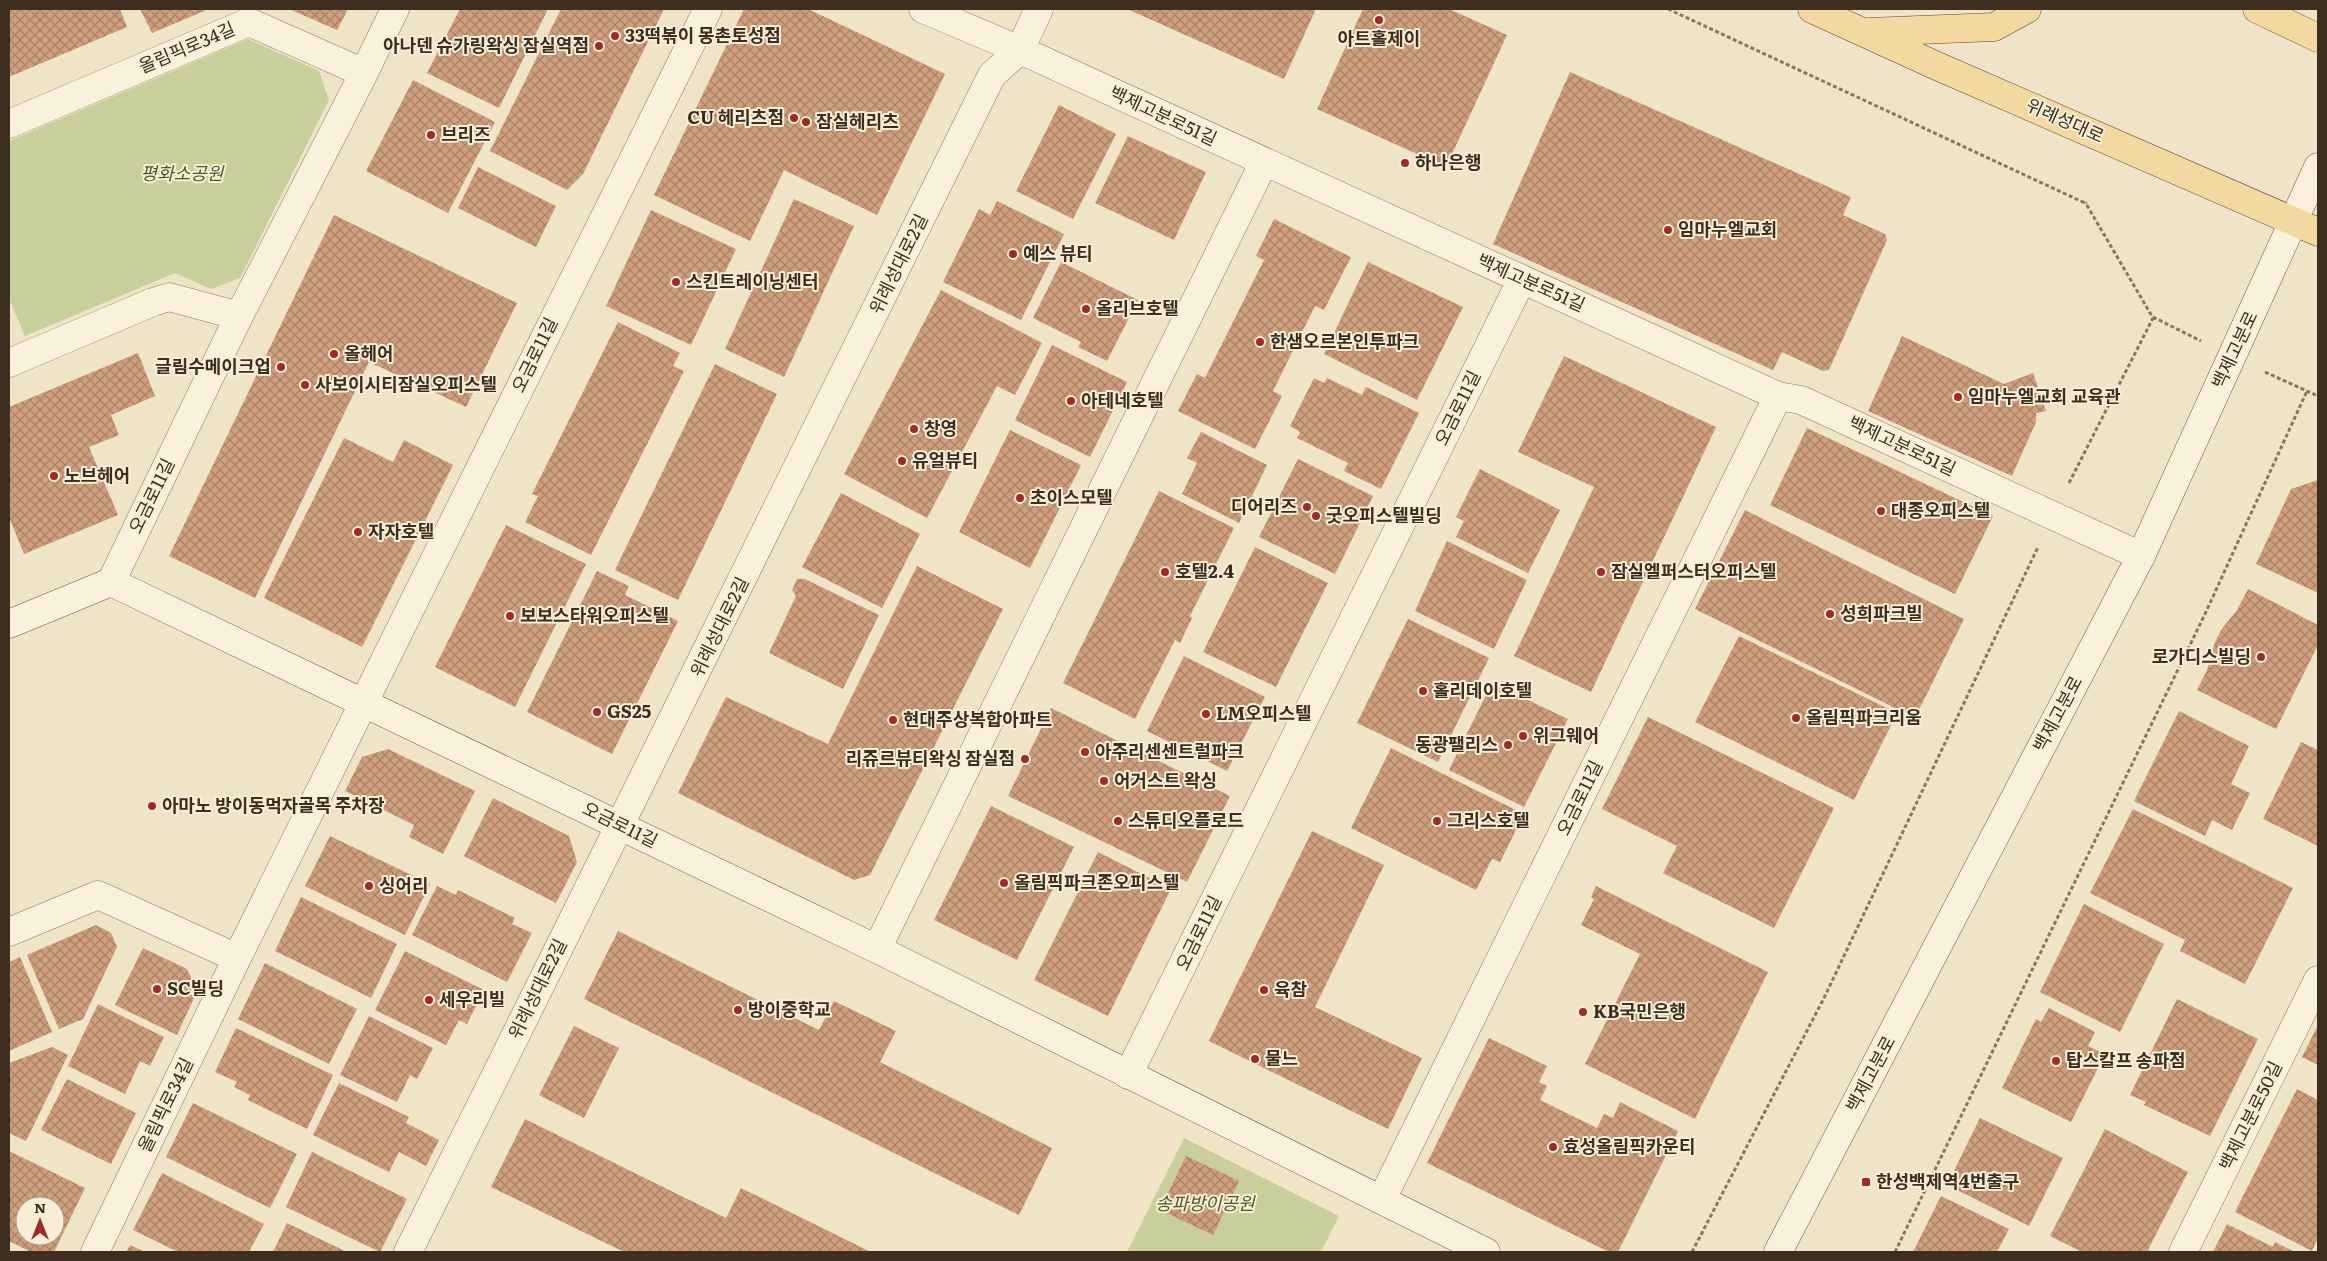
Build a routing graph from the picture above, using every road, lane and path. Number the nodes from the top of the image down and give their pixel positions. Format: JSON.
{"nodes":[{"id":1,"x":395,"y":9,"type":"edge"},
{"id":2,"x":708,"y":9,"type":"edge"},
{"id":3,"x":923,"y":9,"type":"edge"},
{"id":4,"x":1039,"y":9,"type":"edge"},
{"id":5,"x":1668,"y":9,"type":"edge"},
{"id":6,"x":1812,"y":9,"type":"edge"},
{"id":7,"x":2027,"y":9,"type":"edge"},
{"id":8,"x":2257,"y":9,"type":"edge"},
{"id":9,"x":1865,"y":32,"type":"junction"},
{"id":10,"x":2318,"y":38,"type":"edge"},
{"id":11,"x":1020,"y":50,"type":"junction"},
{"id":12,"x":364,"y":73,"type":"junction"},
{"id":13,"x":9,"y":124,"type":"edge"},
{"id":14,"x":1264,"y":162,"type":"junction"},
{"id":15,"x":2318,"y":167,"type":"edge"},
{"id":16,"x":2294,"y":221,"type":"junction"},
{"id":17,"x":2318,"y":232,"type":"edge"},
{"id":18,"x":1522,"y":279,"type":"junction"},
{"id":19,"x":239,"y":316,"type":"junction"},
{"id":20,"x":2153,"y":318,"type":"junction"},
{"id":21,"x":2232,"y":357,"type":"junction"},
{"id":22,"x":9,"y":363,"type":"edge"},
{"id":23,"x":2307,"y":391,"type":"junction"},
{"id":24,"x":1778,"y":396,"type":"junction"},
{"id":25,"x":2318,"y":396,"type":"edge"},
{"id":26,"x":2053,"y":516,"type":"junction"},
{"id":27,"x":2141,"y":556,"type":"junction"},
{"id":28,"x":111,"y":582,"type":"junction"},
{"id":29,"x":9,"y":624,"type":"edge"},
{"id":30,"x":363,"y":702,"type":"junction"},
{"id":31,"x":619,"y":825,"type":"junction"},
{"id":32,"x":9,"y":932,"type":"edge"},
{"id":33,"x":878,"y":949,"type":"junction"},
{"id":34,"x":237,"y":958,"type":"junction"},
{"id":35,"x":2318,"y":980,"type":"edge"},
{"id":36,"x":1128,"y":1075,"type":"junction"},
{"id":37,"x":1382,"y":1199,"type":"junction"},
{"id":38,"x":95,"y":1252,"type":"edge"},
{"id":39,"x":408,"y":1252,"type":"edge"},
{"id":40,"x":1486,"y":1252,"type":"edge"},
{"id":41,"x":1692,"y":1252,"type":"edge"},
{"id":42,"x":1778,"y":1252,"type":"edge"},
{"id":43,"x":1895,"y":1252,"type":"edge"},
{"id":44,"x":2183,"y":1252,"type":"edge"}],
"edges":[{"from":1,"to":12,"type":"street","name":"오금로11길"},
{"from":2,"to":30,"type":"street","name":"오금로11길"},
{"from":3,"to":11,"type":"street","name":"백제고분로51길"},
{"from":4,"to":11,"type":"street","name":"위례성대로2길"},
{"from":5,"to":20,"type":"path"},
{"from":6,"to":9,"type":"main road","name":"위례성대로"},
{"from":7,"to":9,"type":"main road"},
{"from":8,"to":10,"type":"main road"},
{"from":9,"to":16,"type":"main road","name":"위례성대로"},
{"from":11,"to":14,"type":"street","name":"백제고분로51길"},
{"from":11,"to":31,"type":"street","name":"위례성대로2길"},
{"from":12,"to":13,"type":"street","name":"올림픽로34길"},
{"from":12,"to":19,"type":"street","name":"오금로11길"},
{"from":14,"to":18,"type":"street","name":"백제고분로51길"},
{"from":14,"to":33,"type":"street"},
{"from":15,"to":16,"type":"street","name":"백제고분로"},
{"from":16,"to":17,"type":"main road","name":"위례성대로"},
{"from":16,"to":21,"type":"street","name":"백제고분로"},
{"from":18,"to":24,"type":"street","name":"백제고분로51길"},
{"from":18,"to":36,"type":"street","name":"오금로11길"},
{"from":19,"to":22,"type":"street"},
{"from":19,"to":28,"type":"street","name":"오금로11길"},
{"from":20,"to":21,"type":"path"},
{"from":20,"to":26,"type":"path"},
{"from":21,"to":23,"type":"path"},
{"from":21,"to":27,"type":"street","name":"백제고분로"},
{"from":23,"to":25,"type":"path"},
{"from":23,"to":43,"type":"path"},
{"from":24,"to":26,"type":"street","name":"백제고분로51길"},
{"from":24,"to":37,"type":"street","name":"오금로11길"},
{"from":26,"to":27,"type":"street","name":"백제고분로51길"},
{"from":26,"to":41,"type":"path"},
{"from":27,"to":42,"type":"street","name":"백제고분로"},
{"from":28,"to":29,"type":"street"},
{"from":28,"to":30,"type":"street","name":"오금로11길"},
{"from":30,"to":31,"type":"street","name":"오금로11길"},
{"from":30,"to":34,"type":"street","name":"올림픽로34길"},
{"from":31,"to":33,"type":"street","name":"오금로11길"},
{"from":31,"to":39,"type":"street","name":"위례성대로2길"},
{"from":32,"to":34,"type":"street"},
{"from":33,"to":36,"type":"street","name":"오금로11길"},
{"from":34,"to":38,"type":"street","name":"올림픽로34길"},
{"from":35,"to":44,"type":"street","name":"백제고분로50길"},
{"from":36,"to":37,"type":"street","name":"오금로11길"},
{"from":37,"to":40,"type":"street","name":"오금로11길"}]}
